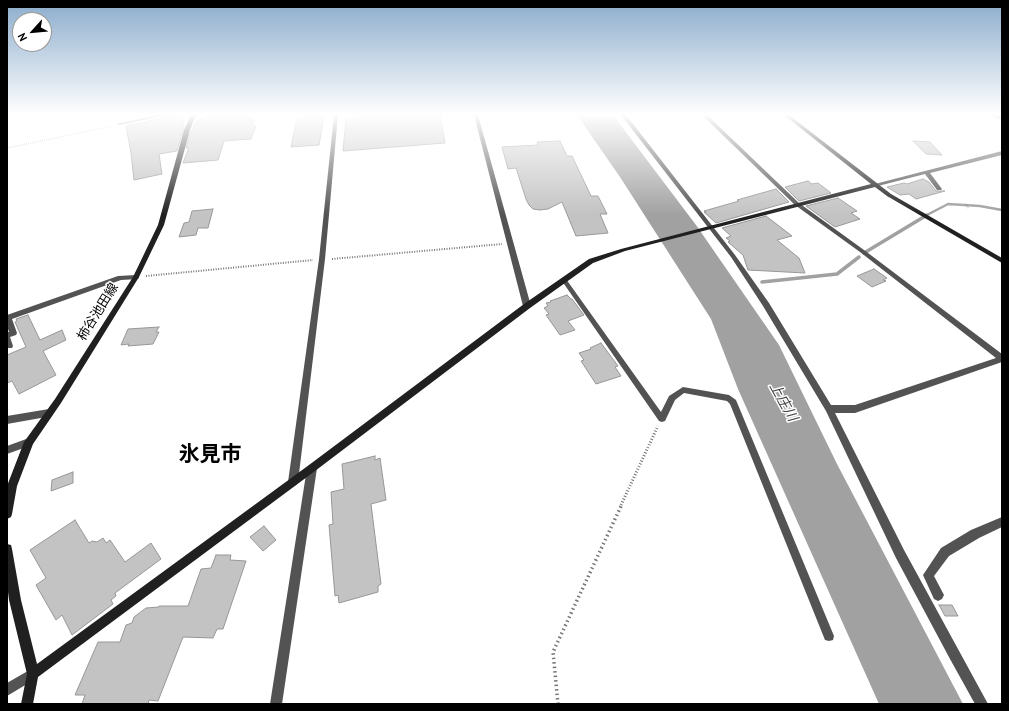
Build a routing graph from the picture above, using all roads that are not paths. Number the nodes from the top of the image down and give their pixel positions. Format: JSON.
{"nodes":[{"id":1,"x":182,"y":148,"type":"edge"},
{"id":2,"x":333,"y":148,"type":"edge"},
{"id":3,"x":485,"y":148,"type":"edge"},
{"id":4,"x":649,"y":148,"type":"edge"},
{"id":5,"x":739,"y":148,"type":"edge"},
{"id":6,"x":828,"y":148,"type":"edge"},
{"id":7,"x":1002,"y":153,"type":"edge"},
{"id":8,"x":926,"y":172,"type":"junction"},
{"id":9,"x":874,"y":185,"type":"junction"},
{"id":10,"x":939,"y":189,"type":"dead end"},
{"id":11,"x":797,"y":204,"type":"junction"},
{"id":12,"x":711,"y":228,"type":"junction"},
{"id":13,"x":1002,"y":261,"type":"edge"},
{"id":14,"x":136,"y":277,"type":"junction"},
{"id":15,"x":564,"y":280,"type":"junction"},
{"id":16,"x":527,"y":306,"type":"junction"},
{"id":17,"x":8,"y":318,"type":"edge"},
{"id":18,"x":7,"y":335,"type":"edge"},
{"id":19,"x":1002,"y":359,"type":"edge"},
{"id":20,"x":829,"y":409,"type":"junction"},
{"id":21,"x":49,"y":413,"type":"junction"},
{"id":22,"x":7,"y":420,"type":"edge"},
{"id":23,"x":29,"y":442,"type":"junction"},
{"id":24,"x":7,"y":450,"type":"edge"},
{"id":25,"x":312,"y":468,"type":"junction"},
{"id":26,"x":293,"y":482,"type":"junction"},
{"id":27,"x":10,"y":484,"type":"edge"},
{"id":28,"x":7,"y":514,"type":"edge"},
{"id":29,"x":1002,"y":522,"type":"edge"},
{"id":30,"x":7,"y":549,"type":"edge"},
{"id":31,"x":9,"y":574,"type":"edge"},
{"id":32,"x":938,"y":595,"type":"dead end"},
{"id":33,"x":829,"y":636,"type":"dead end"},
{"id":34,"x":33,"y":674,"type":"junction"},
{"id":35,"x":7,"y":690,"type":"edge"},
{"id":36,"x":27,"y":704,"type":"edge"},
{"id":37,"x":276,"y":704,"type":"edge"},
{"id":38,"x":982,"y":704,"type":"edge"}],
"edges":[{"from":1,"to":14,"type":"street","name":"柿谷池田線"},
{"from":2,"to":26,"type":"street"},
{"from":3,"to":16,"type":"street"},
{"from":4,"to":12,"type":"street"},
{"from":5,"to":11,"type":"street"},
{"from":6,"to":9,"type":"street"},
{"from":7,"to":8,"type":"street"},
{"from":8,"to":9,"type":"street"},
{"from":8,"to":10,"type":"street"},
{"from":9,"to":11,"type":"street"},
{"from":9,"to":13,"type":"street"},
{"from":11,"to":12,"type":"street"},
{"from":11,"to":19,"type":"street"},
{"from":12,"to":15,"type":"street"},
{"from":12,"to":20,"type":"street"},
{"from":14,"to":17,"type":"street"},
{"from":14,"to":21,"type":"street","name":"柿谷池田線"},
{"from":15,"to":16,"type":"street"},
{"from":15,"to":33,"type":"lane"},
{"from":16,"to":25,"type":"street"},
{"from":17,"to":18,"type":"street"},
{"from":19,"to":20,"type":"street"},
{"from":20,"to":38,"type":"street"},
{"from":21,"to":22,"type":"street"},
{"from":21,"to":23,"type":"street","name":"柿谷池田線"},
{"from":23,"to":24,"type":"street"},
{"from":23,"to":27,"type":"street","name":"柿谷池田線"},
{"from":25,"to":26,"type":"street"},
{"from":25,"to":37,"type":"street"},
{"from":26,"to":34,"type":"street"},
{"from":27,"to":28,"type":"street","name":"柿谷池田線"},
{"from":29,"to":32,"type":"street"},
{"from":30,"to":31,"type":"street"},
{"from":31,"to":34,"type":"street"},
{"from":34,"to":35,"type":"street"},
{"from":34,"to":36,"type":"street"}]}
